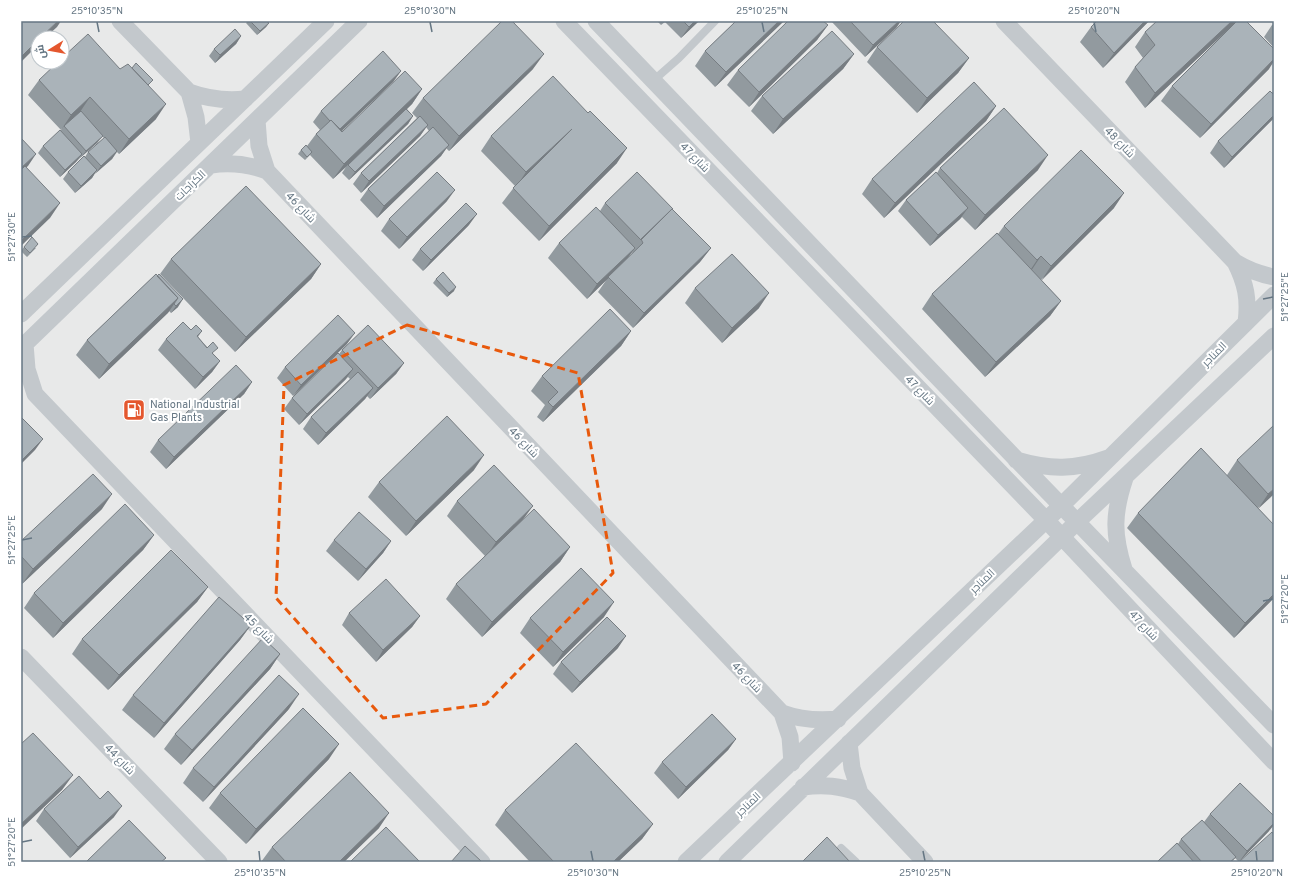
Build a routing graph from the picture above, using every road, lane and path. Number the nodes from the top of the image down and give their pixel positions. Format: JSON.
{"nodes":[{"id":1,"x":120,"y":21,"type":"edge"},
{"id":2,"x":326,"y":21,"type":"edge"},
{"id":3,"x":359,"y":21,"type":"edge"},
{"id":4,"x":564,"y":21,"type":"edge"},
{"id":5,"x":596,"y":21,"type":"edge"},
{"id":6,"x":715,"y":21,"type":"edge"},
{"id":7,"x":1004,"y":21,"type":"edge"},
{"id":8,"x":654,"y":80,"type":"junction"},
{"id":9,"x":189,"y":92,"type":"junction"},
{"id":10,"x":245,"y":98,"type":"junction"},
{"id":11,"x":257,"y":120,"type":"junction"},
{"id":12,"x":199,"y":143,"type":"junction"},
{"id":13,"x":210,"y":165,"type":"junction"},
{"id":14,"x":267,"y":170,"type":"junction"},
{"id":15,"x":1235,"y":262,"type":"junction"},
{"id":16,"x":1274,"y":277,"type":"edge"},
{"id":17,"x":1274,"y":295,"type":"edge"},
{"id":18,"x":21,"y":314,"type":"edge"},
{"id":19,"x":1246,"y":323,"type":"junction"},
{"id":20,"x":1274,"y":336,"type":"edge"},
{"id":21,"x":23,"y":346,"type":"edge"},
{"id":22,"x":1268,"y":347,"type":"edge"},
{"id":23,"x":28,"y":391,"type":"edge"},
{"id":24,"x":1110,"y":457,"type":"junction"},
{"id":25,"x":1016,"y":460,"type":"junction"},
{"id":26,"x":1126,"y":475,"type":"junction"},
{"id":27,"x":1061,"y":506,"type":"junction"},
{"id":28,"x":1046,"y":520,"type":"junction"},
{"id":29,"x":1077,"y":522,"type":"junction"},
{"id":30,"x":1061,"y":537,"type":"junction"},
{"id":31,"x":1125,"y":571,"type":"junction"},
{"id":32,"x":21,"y":657,"type":"edge"},
{"id":33,"x":782,"y":713,"type":"junction"},
{"id":34,"x":838,"y":719,"type":"junction"},
{"id":35,"x":1274,"y":725,"type":"edge"},
{"id":36,"x":850,"y":743,"type":"junction"},
{"id":37,"x":1274,"y":762,"type":"edge"},
{"id":38,"x":792,"y":763,"type":"junction"},
{"id":39,"x":803,"y":787,"type":"junction"},
{"id":40,"x":860,"y":793,"type":"junction"},
{"id":41,"x":840,"y":848,"type":"dead end"},
{"id":42,"x":219,"y":862,"type":"edge"},
{"id":43,"x":482,"y":862,"type":"edge"},
{"id":44,"x":686,"y":862,"type":"edge"},
{"id":45,"x":727,"y":862,"type":"edge"},
{"id":46,"x":856,"y":862,"type":"edge"},
{"id":47,"x":925,"y":862,"type":"edge"}],
"edges":[{"from":1,"to":9,"type":"street"},
{"from":2,"to":10,"type":"street"},
{"from":3,"to":11,"type":"street","name":"الكراجات"},
{"from":4,"to":28,"type":"street","name":"شارع 47"},
{"from":5,"to":8,"type":"street","name":"شارع 47"},
{"from":6,"to":8,"type":"lane"},
{"from":7,"to":15,"type":"street","name":"شارع 48"},
{"from":8,"to":25,"type":"street","name":"شارع 47"},
{"from":9,"to":10,"type":"street"},
{"from":9,"to":12,"type":"street"},
{"from":10,"to":12,"type":"street"},
{"from":11,"to":13,"type":"street","name":"الكراجات"},
{"from":11,"to":14,"type":"street","name":"شارع 46"},
{"from":12,"to":18,"type":"street"},
{"from":13,"to":14,"type":"street"},
{"from":13,"to":21,"type":"street","name":"الكراجات"},
{"from":14,"to":33,"type":"street","name":"شارع 46"},
{"from":15,"to":16,"type":"street","name":"شارع 48"},
{"from":15,"to":19,"type":"street","name":"شارع 48"},
{"from":17,"to":19,"type":"street","name":"المناجر"},
{"from":19,"to":24,"type":"street","name":"المناجر"},
{"from":20,"to":22,"type":"street"},
{"from":21,"to":23,"type":"street","name":"شارع 45"},
{"from":22,"to":26,"type":"street"},
{"from":23,"to":43,"type":"street","name":"شارع 45"},
{"from":24,"to":25,"type":"street"},
{"from":24,"to":27,"type":"street","name":"المناجر"},
{"from":25,"to":27,"type":"street","name":"شارع 47"},
{"from":26,"to":29,"type":"street"},
{"from":26,"to":31,"type":"street"},
{"from":27,"to":28,"type":"street","name":"المناجر"},
{"from":27,"to":29,"type":"street","name":"شارع 47"},
{"from":28,"to":30,"type":"street","name":"شارع 47"},
{"from":28,"to":34,"type":"street","name":"المناجر"},
{"from":29,"to":30,"type":"street"},
{"from":29,"to":31,"type":"street","name":"شارع 47"},
{"from":30,"to":36,"type":"street"},
{"from":30,"to":37,"type":"street","name":"شارع 47"},
{"from":31,"to":35,"type":"street","name":"شارع 47"},
{"from":32,"to":42,"type":"street","name":"شارع 44"},
{"from":33,"to":34,"type":"street","name":"شارع 46"},
{"from":33,"to":38,"type":"street","name":"شارع 46"},
{"from":34,"to":38,"type":"street","name":"المناجر"},
{"from":36,"to":39,"type":"street"},
{"from":36,"to":40,"type":"street"},
{"from":38,"to":44,"type":"street","name":"المناجر"},
{"from":39,"to":40,"type":"street"},
{"from":39,"to":45,"type":"street"},
{"from":40,"to":47,"type":"street"},
{"from":41,"to":46,"type":"lane"}]}
